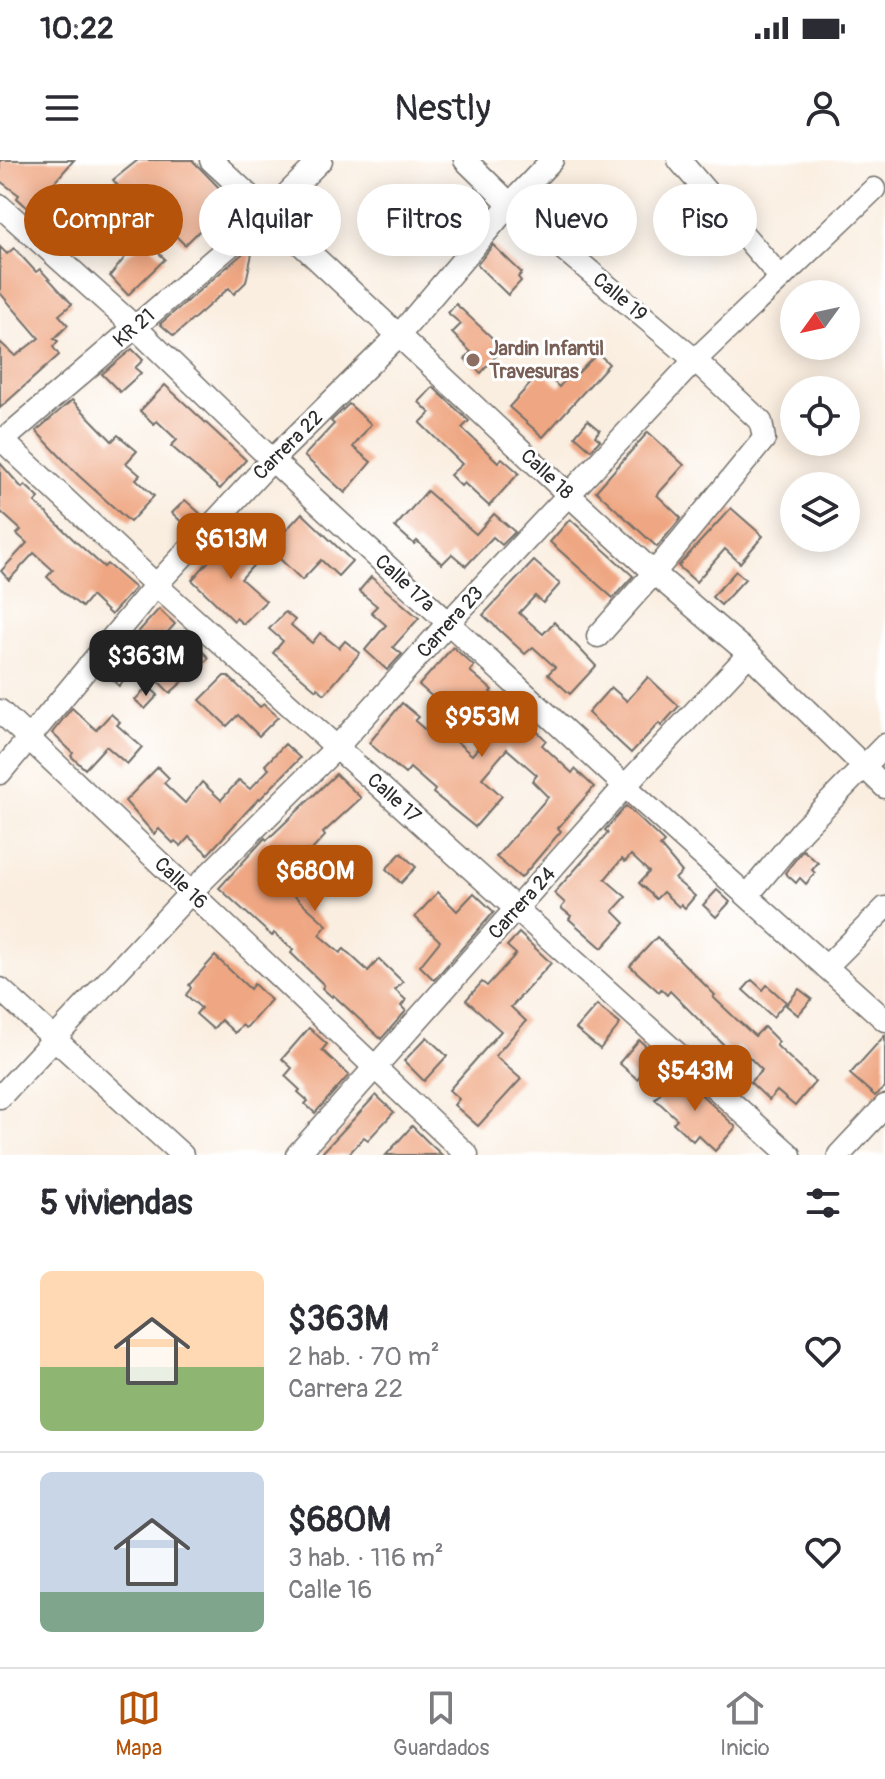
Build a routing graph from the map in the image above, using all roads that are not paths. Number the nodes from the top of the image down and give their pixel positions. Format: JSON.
{"nodes":[{"id":1,"x":211,"y":160,"type":"edge"},
{"id":2,"x":321,"y":160,"type":"edge"},
{"id":3,"x":465,"y":160,"type":"edge"},
{"id":4,"x":552,"y":160,"type":"edge"},
{"id":5,"x":679,"y":160,"type":"edge"},
{"id":6,"x":237,"y":184,"type":"edge"},
{"id":7,"x":297,"y":184,"type":"edge"},
{"id":8,"x":529,"y":184,"type":"edge"},
{"id":9,"x":874,"y":189,"type":"dead end"},
{"id":10,"x":506,"y":200,"type":"edge"},
{"id":11,"x":0,"y":206,"type":"edge"},
{"id":12,"x":506,"y":209,"type":"edge"},
{"id":13,"x":218,"y":256,"type":"edge"},
{"id":14,"x":315,"y":256,"type":"edge"},
{"id":15,"x":572,"y":256,"type":"edge"},
{"id":16,"x":781,"y":278,"type":"junction"},
{"id":17,"x":135,"y":327,"type":"junction"},
{"id":18,"x":400,"y":334,"type":"junction"},
{"id":19,"x":695,"y":360,"type":"junction"},
{"id":20,"x":1,"y":441,"type":"edge"},
{"id":21,"x":272,"y":460,"type":"junction"},
{"id":22,"x":568,"y":494,"type":"junction"},
{"id":23,"x":654,"y":573,"type":"junction"},
{"id":24,"x":156,"y":585,"type":"junction"},
{"id":25,"x":449,"y":622,"type":"junction"},
{"id":26,"x":598,"y":636,"type":"dead end"},
{"id":27,"x":749,"y":654,"type":"junction"},
{"id":28,"x":0,"y":711,"type":"edge"},
{"id":29,"x":30,"y":740,"type":"junction"},
{"id":30,"x":885,"y":745,"type":"edge"},
{"id":31,"x":337,"y":747,"type":"junction"},
{"id":32,"x":864,"y":765,"type":"junction"},
{"id":33,"x":0,"y":773,"type":"edge"},
{"id":34,"x":625,"y":786,"type":"junction"},
{"id":35,"x":885,"y":787,"type":"edge"},
{"id":36,"x":191,"y":892,"type":"junction"},
{"id":37,"x":748,"y":895,"type":"junction"},
{"id":38,"x":885,"y":908,"type":"edge"},
{"id":39,"x":517,"y":909,"type":"junction"},
{"id":40,"x":826,"y":967,"type":"junction"},
{"id":41,"x":0,"y":989,"type":"edge"},
{"id":42,"x":885,"y":1020,"type":"edge"},
{"id":43,"x":54,"y":1039,"type":"junction"},
{"id":44,"x":373,"y":1068,"type":"junction"},
{"id":45,"x":0,"y":1097,"type":"edge"},
{"id":46,"x":885,"y":1106,"type":"edge"},
{"id":47,"x":182,"y":1155,"type":"edge"},
{"id":48,"x":297,"y":1155,"type":"edge"},
{"id":49,"x":467,"y":1155,"type":"edge"},
{"id":50,"x":790,"y":1155,"type":"edge"},
{"id":51,"x":839,"y":1155,"type":"edge"}],
"edges":[{"from":1,"to":6,"type":"street","name":"Calle 18"},
{"from":2,"to":7,"type":"street","name":"KR 21"},
{"from":3,"to":10,"type":"street","name":"Calle 19"},
{"from":4,"to":8,"type":"street","name":"Carrera 22"},
{"from":5,"to":16,"type":"street"},
{"from":9,"to":16,"type":"street","name":"Carrera 23"},
{"from":11,"to":17,"type":"street","name":"Calle 17a"},
{"from":12,"to":18,"type":"street","name":"Carrera 22"},
{"from":13,"to":17,"type":"street","name":"KR 21"},
{"from":14,"to":18,"type":"street","name":"Calle 18"},
{"from":15,"to":19,"type":"street","name":"Calle 19"},
{"from":16,"to":19,"type":"street","name":"Carrera 23"},
{"from":17,"to":20,"type":"street","name":"KR 21"},
{"from":17,"to":21,"type":"street","name":"Calle 17a"},
{"from":18,"to":21,"type":"street","name":"Carrera 22"},
{"from":18,"to":22,"type":"street","name":"Calle 18"},
{"from":19,"to":22,"type":"street","name":"Carrera 23"},
{"from":19,"to":23,"type":"street","name":"Calle 19"},
{"from":20,"to":24,"type":"street","name":"Calle 17"},
{"from":21,"to":24,"type":"street","name":"Carrera 22"},
{"from":21,"to":25,"type":"street","name":"Calle 17a"},
{"from":22,"to":23,"type":"street","name":"Calle 18"},
{"from":22,"to":25,"type":"street","name":"Carrera 23"},
{"from":23,"to":26,"type":"street"},
{"from":23,"to":27,"type":"street","name":"Calle 18"},
{"from":24,"to":29,"type":"street","name":"Carrera 22"},
{"from":24,"to":31,"type":"street","name":"Calle 17"},
{"from":25,"to":31,"type":"street","name":"Carrera 23"},
{"from":25,"to":34,"type":"street","name":"Calle 17a"},
{"from":27,"to":32,"type":"street","name":"Calle 18"},
{"from":27,"to":34,"type":"street","name":"Carrera 24"},
{"from":28,"to":29,"type":"street","name":"Calle 16"},
{"from":29,"to":33,"type":"street","name":"Carrera 22"},
{"from":29,"to":36,"type":"street","name":"Calle 16"},
{"from":30,"to":32,"type":"street"},
{"from":31,"to":36,"type":"street","name":"Carrera 23"},
{"from":31,"to":39,"type":"street","name":"Calle 17"},
{"from":32,"to":35,"type":"street","name":"Calle 18"},
{"from":32,"to":37,"type":"street"},
{"from":34,"to":37,"type":"street","name":"Calle 17a"},
{"from":34,"to":39,"type":"street","name":"Carrera 24"},
{"from":36,"to":43,"type":"street","name":"Carrera 23"},
{"from":36,"to":44,"type":"street","name":"Calle 16"},
{"from":37,"to":40,"type":"street","name":"Calle 17a"},
{"from":38,"to":40,"type":"street"},
{"from":39,"to":44,"type":"street","name":"Carrera 24"},
{"from":39,"to":50,"type":"street","name":"Calle 17"},
{"from":40,"to":42,"type":"street","name":"Calle 17a"},
{"from":41,"to":43,"type":"street"},
{"from":43,"to":45,"type":"street","name":"Carrera 23"},
{"from":43,"to":47,"type":"street"},
{"from":44,"to":48,"type":"street","name":"Carrera 24"},
{"from":44,"to":49,"type":"street","name":"Calle 16"},
{"from":46,"to":51,"type":"street"}]}
